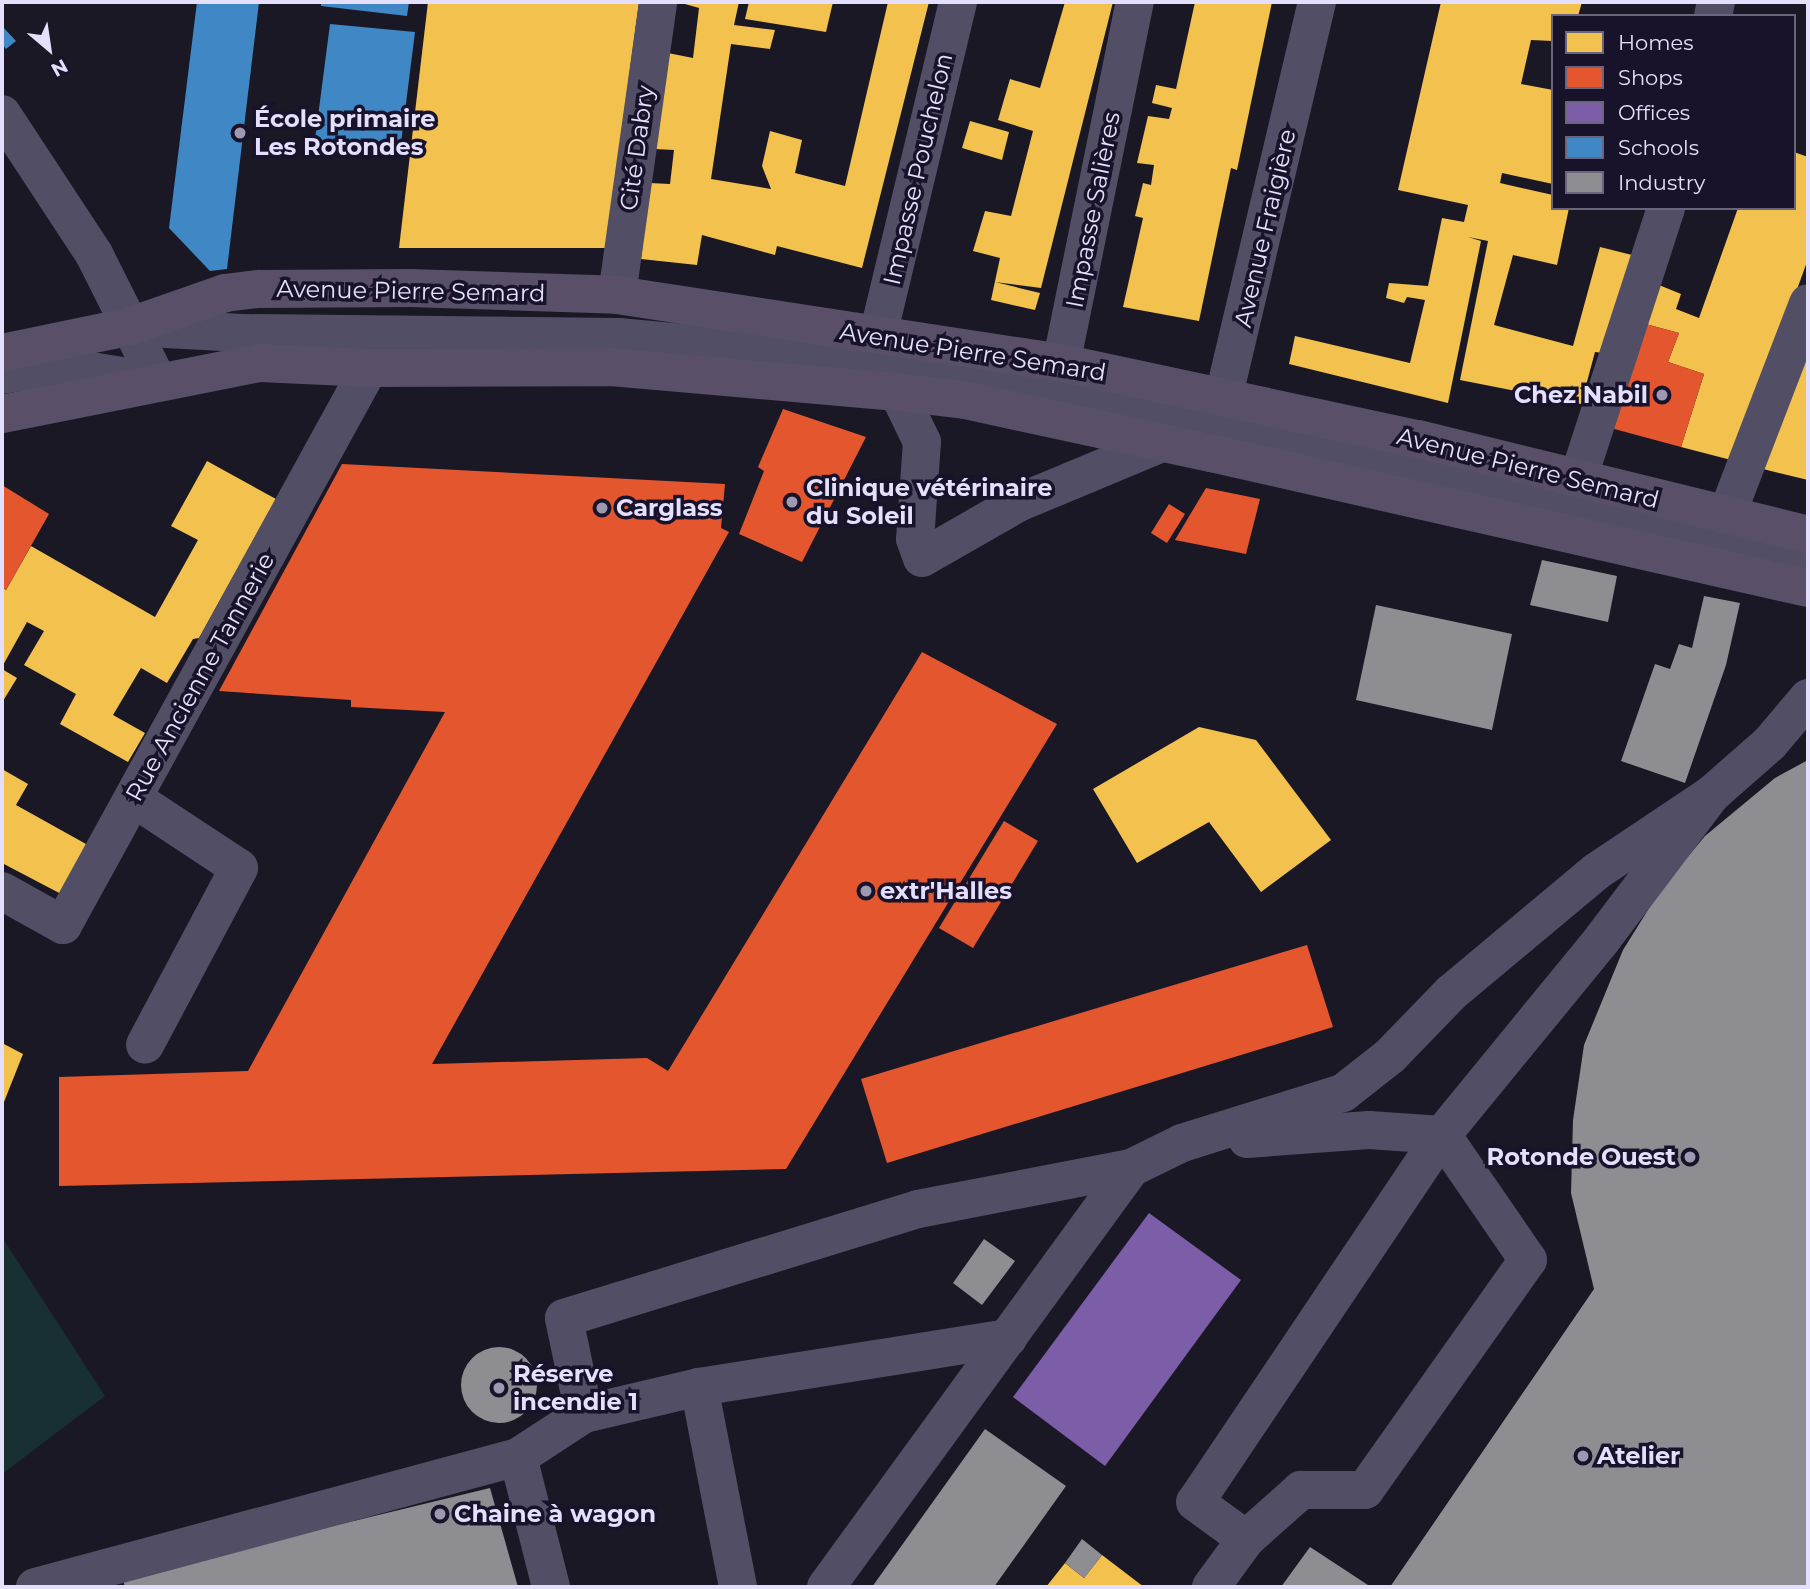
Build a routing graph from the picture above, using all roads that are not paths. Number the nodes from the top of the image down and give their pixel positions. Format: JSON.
{"nodes":[{"id":1,"x":658,"y":2,"type":"edge"},
{"id":2,"x":958,"y":2,"type":"edge"},
{"id":3,"x":1135,"y":2,"type":"edge"},
{"id":4,"x":1317,"y":2,"type":"edge"},
{"id":5,"x":2,"y":114,"type":"edge"},
{"id":6,"x":1665,"y":210,"type":"edge"},
{"id":7,"x":617,"y":295,"type":"junction"},
{"id":8,"x":1808,"y":303,"type":"edge"},
{"id":9,"x":128,"y":327,"type":"junction"},
{"id":10,"x":2,"y":353,"type":"edge"},
{"id":11,"x":886,"y":363,"type":"junction"},
{"id":12,"x":369,"y":368,"type":"junction"},
{"id":13,"x":2,"y":375,"type":"edge"},
{"id":14,"x":158,"y":382,"type":"junction"},
{"id":15,"x":1055,"y":390,"type":"junction"},
{"id":16,"x":2,"y":414,"type":"edge"},
{"id":17,"x":1218,"y":426,"type":"junction"},
{"id":18,"x":1162,"y":443,"type":"junction"},
{"id":19,"x":1578,"y":479,"type":"junction"},
{"id":20,"x":1726,"y":517,"type":"junction"},
{"id":21,"x":1808,"y":535,"type":"edge"},
{"id":22,"x":1808,"y":562,"type":"edge"},
{"id":23,"x":1808,"y":588,"type":"edge"},
{"id":24,"x":1808,"y":698,"type":"edge"},
{"id":25,"x":1712,"y":794,"type":"junction"},
{"id":26,"x":133,"y":798,"type":"junction"},
{"id":27,"x":2,"y":891,"type":"edge"},
{"id":28,"x":145,"y":1045,"type":"dead end"},
{"id":29,"x":1442,"y":1135,"type":"junction"},
{"id":30,"x":1182,"y":1143,"type":"junction"},
{"id":31,"x":1131,"y":1168,"type":"junction"},
{"id":32,"x":1008,"y":1338,"type":"junction"},
{"id":33,"x":699,"y":1387,"type":"junction"},
{"id":34,"x":584,"y":1413,"type":"junction"},
{"id":35,"x":518,"y":1457,"type":"junction"},
{"id":36,"x":1246,"y":1539,"type":"junction"},
{"id":37,"x":35,"y":1587,"type":"edge"},
{"id":38,"x":551,"y":1587,"type":"edge"},
{"id":39,"x":738,"y":1587,"type":"edge"},
{"id":40,"x":826,"y":1587,"type":"edge"},
{"id":41,"x":1211,"y":1587,"type":"edge"}],
"edges":[{"from":1,"to":7,"type":"street","name":"Cité Dabry"},
{"from":2,"to":11,"type":"street","name":"Impasse Pouchelon"},
{"from":3,"to":15,"type":"street","name":"Impasse Salières"},
{"from":4,"to":17,"type":"street","name":"Avenue Fraigière"},
{"from":5,"to":9,"type":"street"},
{"from":6,"to":19,"type":"street"},
{"from":7,"to":9,"type":"main road","name":"Avenue Pierre Semard"},
{"from":7,"to":11,"type":"main road","name":"Avenue Pierre Semard"},
{"from":8,"to":20,"type":"street"},
{"from":9,"to":10,"type":"main road","name":"Avenue Pierre Semard"},
{"from":9,"to":11,"type":"street","name":"Avenue Pierre Semard"},
{"from":9,"to":14,"type":"street"},
{"from":11,"to":12,"type":"main road","name":"Avenue Pierre Semard"},
{"from":11,"to":15,"type":"main road","name":"Avenue Pierre Semard"},
{"from":11,"to":15,"type":"main road","name":"Avenue Pierre Semard"},
{"from":11,"to":18,"type":"street"},
{"from":12,"to":14,"type":"main road","name":"Avenue Pierre Semard"},
{"from":12,"to":26,"type":"street","name":"Rue Ancienne Tannerie"},
{"from":13,"to":14,"type":"street","name":"Avenue Pierre Semard"},
{"from":14,"to":16,"type":"main road","name":"Avenue Pierre Semard"},
{"from":15,"to":17,"type":"main road","name":"Avenue Pierre Semard"},
{"from":15,"to":18,"type":"main road","name":"Avenue Pierre Semard"},
{"from":17,"to":18,"type":"main road","name":"Avenue Pierre Semard"},
{"from":17,"to":19,"type":"main road","name":"Avenue Pierre Semard"},
{"from":17,"to":22,"type":"street","name":"Avenue Pierre Semard"},
{"from":17,"to":23,"type":"main road","name":"Avenue Pierre Semard"},
{"from":19,"to":20,"type":"main road","name":"Avenue Pierre Semard"},
{"from":20,"to":21,"type":"main road","name":"Avenue Pierre Semard"},
{"from":24,"to":25,"type":"street"},
{"from":25,"to":29,"type":"street"},
{"from":25,"to":30,"type":"street"},
{"from":26,"to":27,"type":"street","name":"Rue Ancienne Tannerie"},
{"from":26,"to":28,"type":"street"},
{"from":29,"to":30,"type":"street"},
{"from":29,"to":36,"type":"street"},
{"from":29,"to":36,"type":"street"},
{"from":30,"to":31,"type":"street"},
{"from":31,"to":32,"type":"street"},
{"from":31,"to":34,"type":"street"},
{"from":32,"to":33,"type":"street"},
{"from":32,"to":40,"type":"street"},
{"from":33,"to":34,"type":"street"},
{"from":33,"to":39,"type":"street"},
{"from":34,"to":35,"type":"street"},
{"from":35,"to":37,"type":"street"},
{"from":35,"to":38,"type":"street"},
{"from":36,"to":41,"type":"street"}]}
